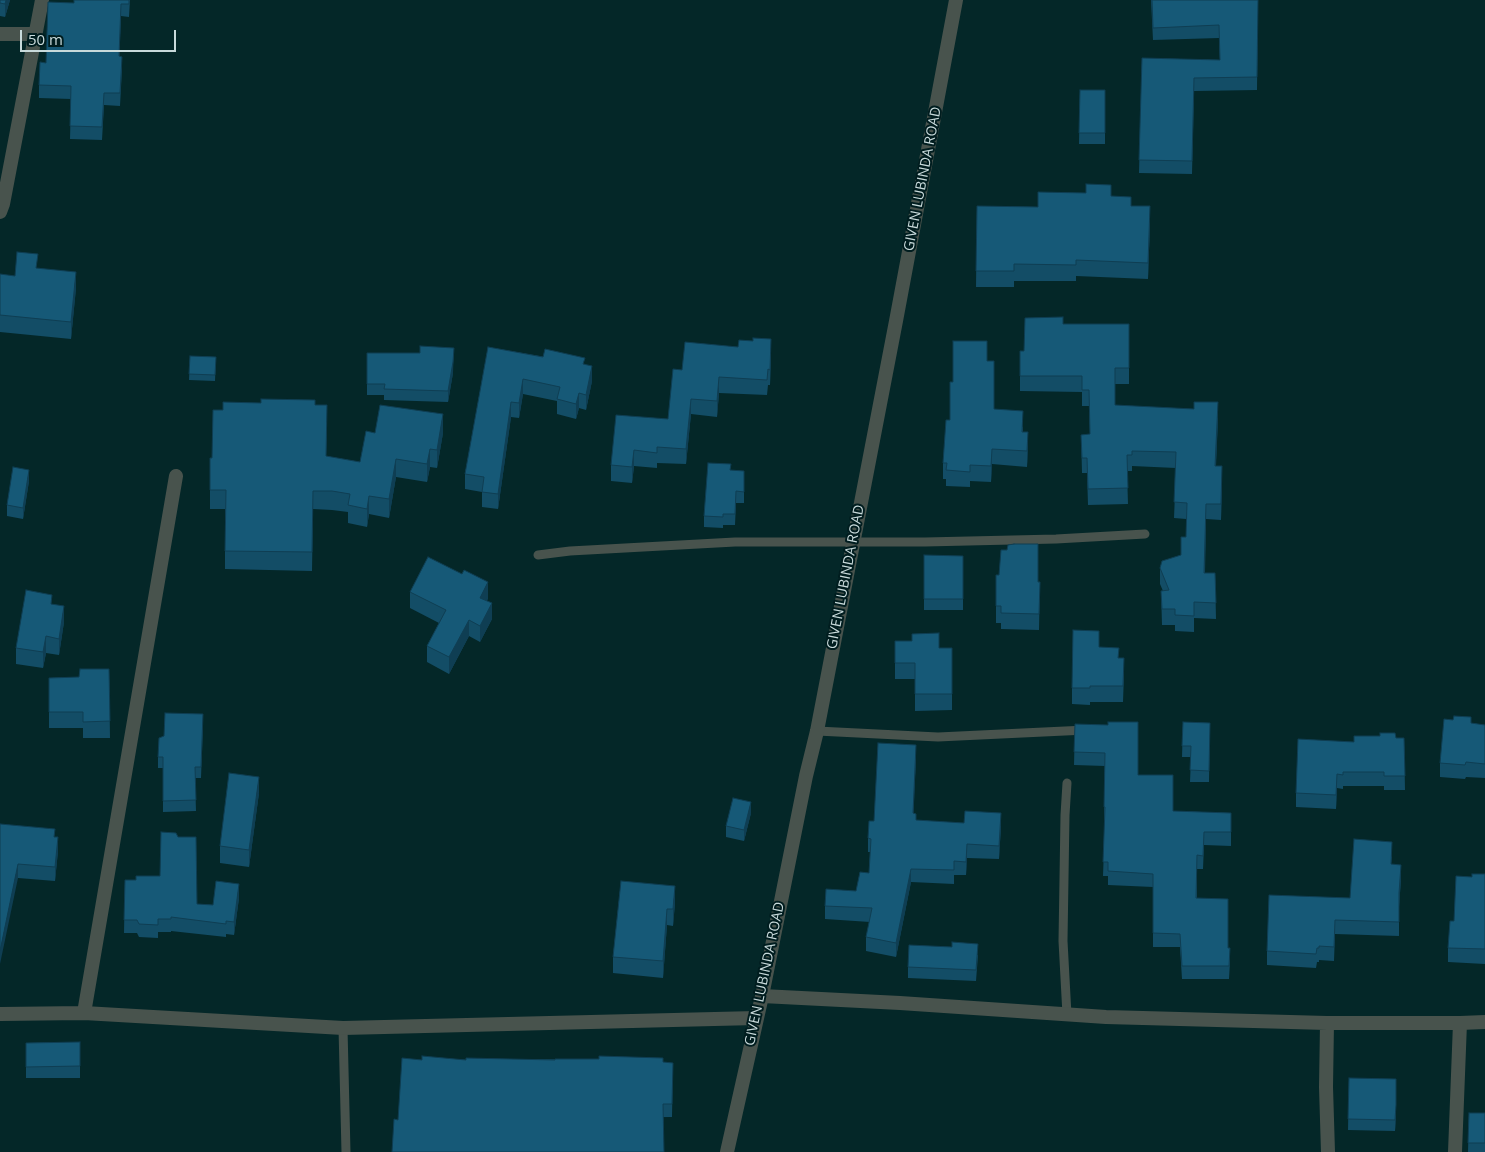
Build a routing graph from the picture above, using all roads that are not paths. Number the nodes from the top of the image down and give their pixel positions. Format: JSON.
{"nodes":[{"id":1,"x":42,"y":0,"type":"edge"},
{"id":2,"x":956,"y":0,"type":"edge"},
{"id":3,"x":0,"y":34,"type":"edge"},
{"id":4,"x":35,"y":34,"type":"junction"},
{"id":5,"x":0,"y":212,"type":"edge"},
{"id":6,"x":176,"y":476,"type":"dead end"},
{"id":7,"x":1145,"y":534,"type":"dead end"},
{"id":8,"x":853,"y":541,"type":"junction"},
{"id":9,"x":538,"y":555,"type":"dead end"},
{"id":10,"x":1097,"y":729,"type":"edge"},
{"id":11,"x":817,"y":731,"type":"junction"},
{"id":12,"x":1067,"y":783,"type":"dead end"},
{"id":13,"x":762,"y":996,"type":"junction"},
{"id":14,"x":84,"y":1013,"type":"junction"},
{"id":15,"x":0,"y":1014,"type":"edge"},
{"id":16,"x":1067,"y":1015,"type":"junction"},
{"id":17,"x":756,"y":1018,"type":"junction"},
{"id":18,"x":1485,"y":1022,"type":"edge"},
{"id":19,"x":1327,"y":1023,"type":"junction"},
{"id":20,"x":1460,"y":1023,"type":"junction"},
{"id":21,"x":344,"y":1028,"type":"junction"},
{"id":22,"x":346,"y":1152,"type":"edge"},
{"id":23,"x":727,"y":1152,"type":"edge"},
{"id":24,"x":1328,"y":1152,"type":"edge"},
{"id":25,"x":1455,"y":1152,"type":"edge"}],
"edges":[{"from":1,"to":4,"type":"street"},
{"from":2,"to":8,"type":"street","name":"GIVEN LUBINDA ROAD"},
{"from":3,"to":4,"type":"street"},
{"from":4,"to":5,"type":"street"},
{"from":6,"to":14,"type":"street"},
{"from":7,"to":8,"type":"lane"},
{"from":8,"to":9,"type":"lane"},
{"from":8,"to":11,"type":"street","name":"GIVEN LUBINDA ROAD"},
{"from":10,"to":11,"type":"lane"},
{"from":11,"to":13,"type":"street","name":"GIVEN LUBINDA ROAD"},
{"from":12,"to":16,"type":"lane"},
{"from":13,"to":16,"type":"street"},
{"from":13,"to":17,"type":"street","name":"GIVEN LUBINDA ROAD"},
{"from":14,"to":15,"type":"street"},
{"from":14,"to":21,"type":"street"},
{"from":16,"to":19,"type":"street"},
{"from":17,"to":21,"type":"street"},
{"from":17,"to":23,"type":"street","name":"GIVEN LUBINDA ROAD"},
{"from":18,"to":20,"type":"street"},
{"from":19,"to":20,"type":"street"},
{"from":19,"to":24,"type":"street"},
{"from":20,"to":25,"type":"street"},
{"from":21,"to":22,"type":"lane"}]}
